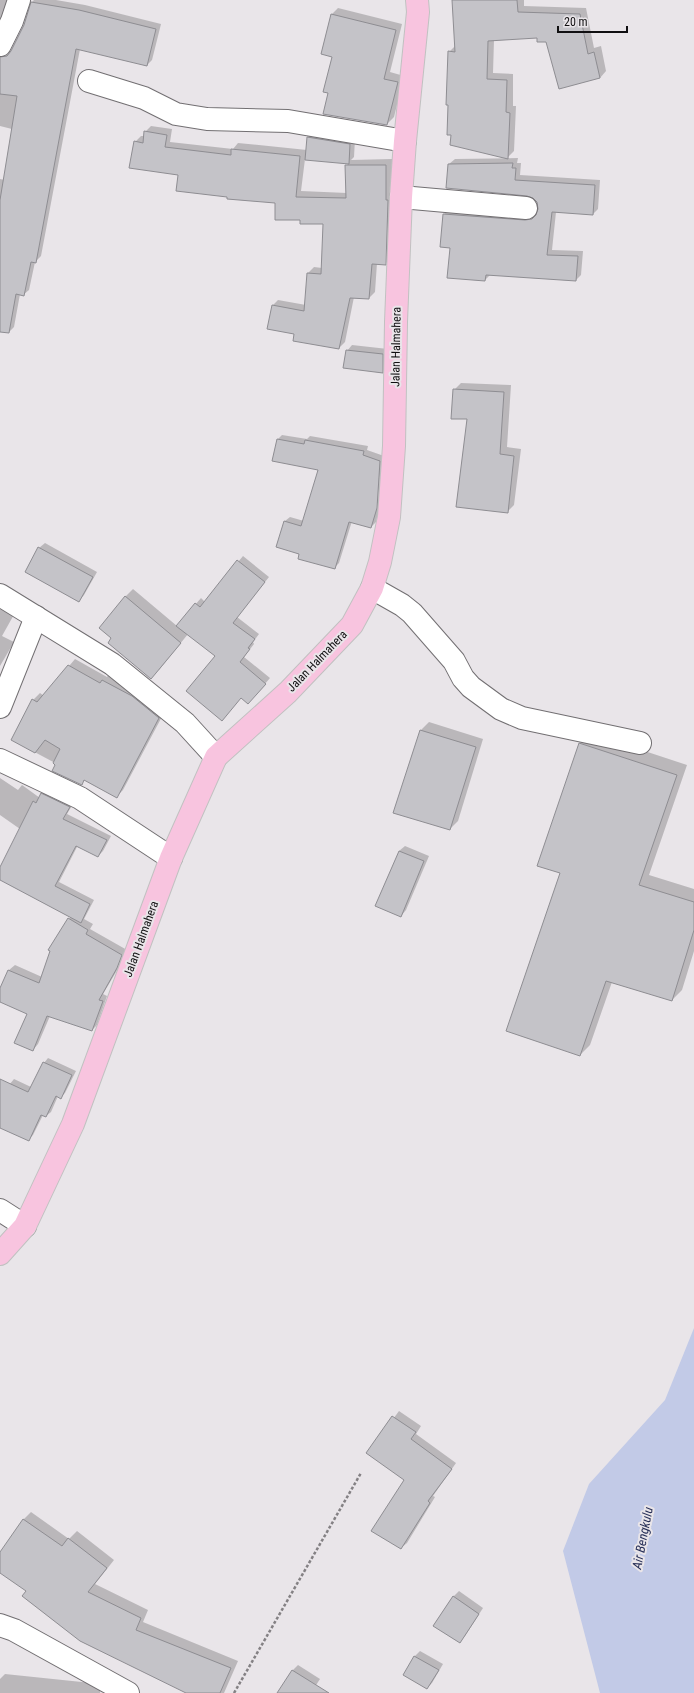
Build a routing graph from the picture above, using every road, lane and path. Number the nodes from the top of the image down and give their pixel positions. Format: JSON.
{"nodes":[{"id":1,"x":19,"y":0,"type":"edge"},
{"id":2,"x":417,"y":0,"type":"edge"},
{"id":3,"x":0,"y":45,"type":"edge"},
{"id":4,"x":89,"y":81,"type":"dead end"},
{"id":5,"x":404,"y":141,"type":"junction"},
{"id":6,"x":401,"y":197,"type":"junction"},
{"id":7,"x":526,"y":208,"type":"dead end"},
{"id":8,"x":372,"y":588,"type":"junction"},
{"id":9,"x":0,"y":595,"type":"edge"},
{"id":10,"x":36,"y":617,"type":"junction"},
{"id":11,"x":0,"y":707,"type":"edge"},
{"id":12,"x":640,"y":743,"type":"dead end"},
{"id":13,"x":216,"y":757,"type":"junction"},
{"id":14,"x":0,"y":760,"type":"edge"},
{"id":15,"x":171,"y":858,"type":"junction"},
{"id":16,"x":0,"y":1210,"type":"edge"},
{"id":17,"x":25,"y":1226,"type":"junction"},
{"id":18,"x":0,"y":1254,"type":"edge"},
{"id":19,"x":361,"y":1473,"type":"dead end"},
{"id":20,"x":0,"y":1625,"type":"edge"},
{"id":21,"x":128,"y":1693,"type":"edge"},
{"id":22,"x":234,"y":1693,"type":"edge"}],
"edges":[{"from":1,"to":3,"type":"street"},
{"from":2,"to":5,"type":"main road","name":"Jalan Halmahera"},
{"from":4,"to":5,"type":"street"},
{"from":5,"to":6,"type":"main road","name":"Jalan Halmahera"},
{"from":6,"to":7,"type":"street"},
{"from":6,"to":8,"type":"main road","name":"Jalan Halmahera"},
{"from":8,"to":12,"type":"street"},
{"from":8,"to":13,"type":"main road","name":"Jalan Halmahera"},
{"from":9,"to":10,"type":"street"},
{"from":10,"to":11,"type":"street"},
{"from":10,"to":13,"type":"street"},
{"from":13,"to":15,"type":"main road","name":"Jalan Halmahera"},
{"from":14,"to":15,"type":"street"},
{"from":15,"to":17,"type":"main road","name":"Jalan Halmahera"},
{"from":16,"to":17,"type":"street"},
{"from":17,"to":18,"type":"main road","name":"Jalan Halmahera"},
{"from":19,"to":22,"type":"path"},
{"from":20,"to":21,"type":"street"}]}
